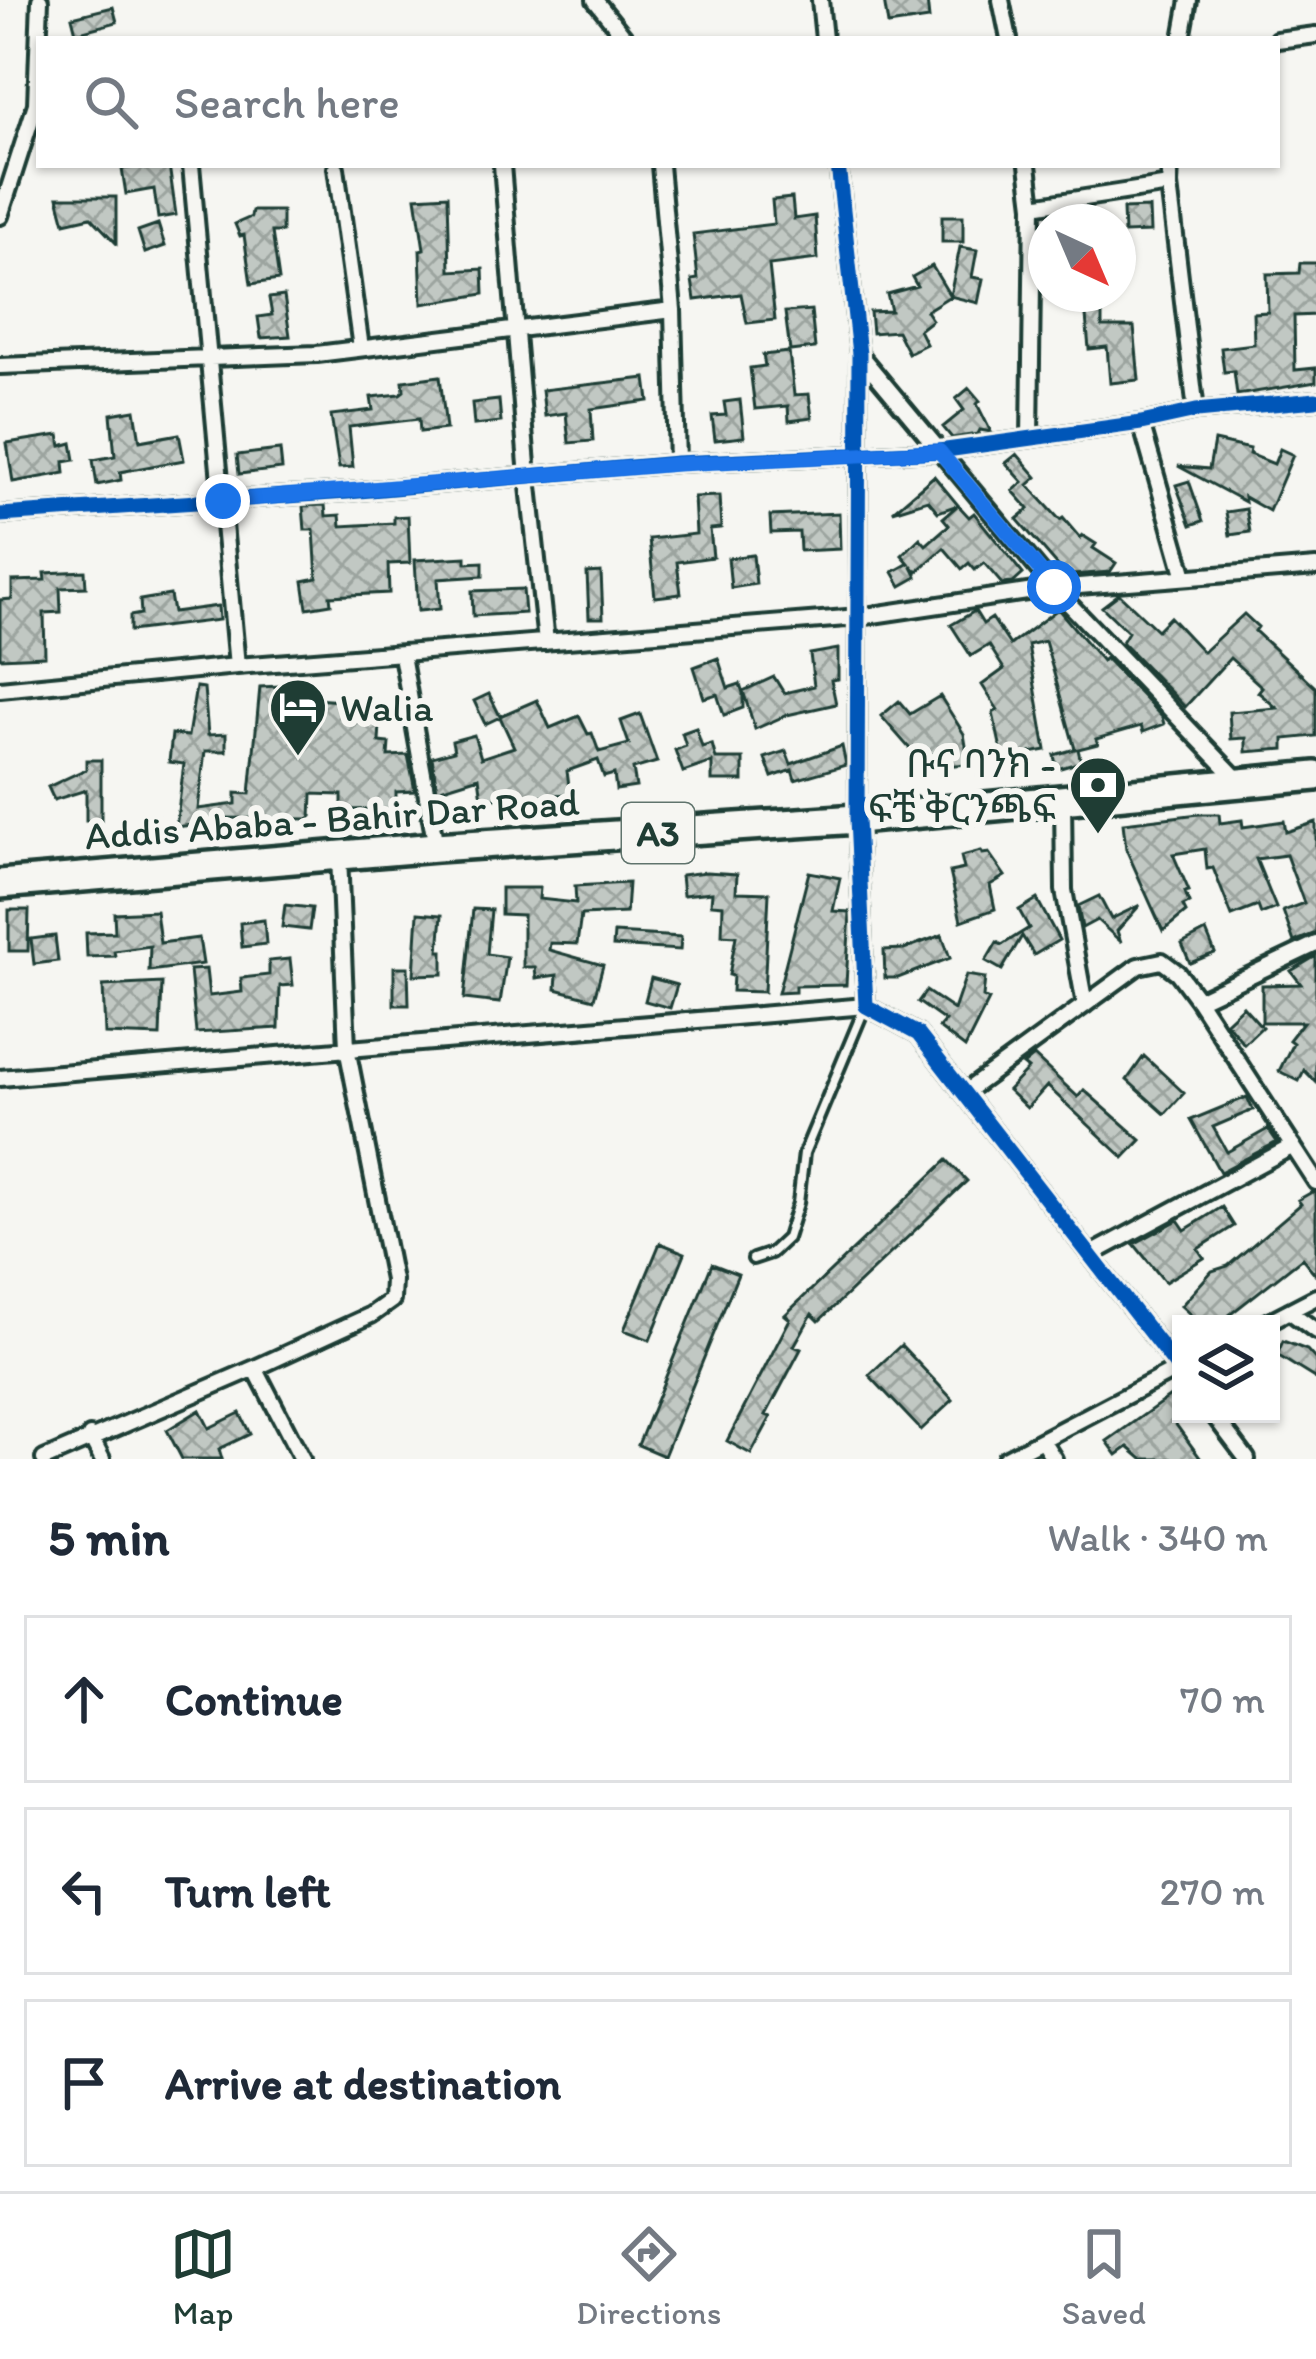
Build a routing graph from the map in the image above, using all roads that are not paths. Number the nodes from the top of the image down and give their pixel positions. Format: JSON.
{"nodes":[{"id":1,"x":40,"y":0,"type":"edge"},
{"id":2,"x":595,"y":0,"type":"edge"},
{"id":3,"x":820,"y":0,"type":"edge"},
{"id":4,"x":1001,"y":0,"type":"edge"},
{"id":5,"x":1189,"y":0,"type":"edge"},
{"id":6,"x":1316,"y":35,"type":"edge"},
{"id":7,"x":39,"y":36,"type":"edge"},
{"id":8,"x":624,"y":36,"type":"edge"},
{"id":9,"x":824,"y":36,"type":"edge"},
{"id":10,"x":1009,"y":36,"type":"edge"},
{"id":11,"x":1182,"y":36,"type":"edge"},
{"id":12,"x":1280,"y":40,"type":"edge"},
{"id":13,"x":36,"y":104,"type":"edge"},
{"id":14,"x":191,"y":168,"type":"edge"},
{"id":15,"x":336,"y":168,"type":"dead end"},
{"id":16,"x":502,"y":168,"type":"edge"},
{"id":17,"x":660,"y":168,"type":"edge"},
{"id":18,"x":838,"y":168,"type":"edge"},
{"id":19,"x":1028,"y":168,"type":"edge"},
{"id":20,"x":1171,"y":168,"type":"edge"},
{"id":21,"x":1169,"y":185,"type":"junction"},
{"id":22,"x":1033,"y":204,"type":"edge"},
{"id":23,"x":1046,"y":204,"type":"edge"},
{"id":24,"x":0,"y":217,"type":"edge"},
{"id":25,"x":673,"y":310,"type":"junction"},
{"id":26,"x":1032,"y":312,"type":"edge"},
{"id":27,"x":517,"y":328,"type":"junction"},
{"id":28,"x":361,"y":348,"type":"junction"},
{"id":29,"x":859,"y":354,"type":"junction"},
{"id":30,"x":210,"y":356,"type":"junction"},
{"id":31,"x":0,"y":366,"type":"edge"},
{"id":32,"x":1316,"y":400,"type":"edge"},
{"id":33,"x":1196,"y":411,"type":"junction"},
{"id":34,"x":1141,"y":422,"type":"junction"},
{"id":35,"x":1030,"y":438,"type":"junction"},
{"id":36,"x":939,"y":451,"type":"junction"},
{"id":37,"x":860,"y":457,"type":"junction"},
{"id":38,"x":677,"y":464,"type":"junction"},
{"id":39,"x":528,"y":477,"type":"junction"},
{"id":40,"x":223,"y":501,"type":"junction"},
{"id":41,"x":0,"y":515,"type":"edge"},
{"id":42,"x":1316,"y":567,"type":"edge"},
{"id":43,"x":1185,"y":577,"type":"junction"},
{"id":44,"x":1054,"y":587,"type":"junction"},
{"id":45,"x":860,"y":617,"type":"junction"},
{"id":46,"x":546,"y":642,"type":"junction"},
{"id":47,"x":402,"y":655,"type":"junction"},
{"id":48,"x":237,"y":666,"type":"junction"},
{"id":49,"x":0,"y":689,"type":"edge"},
{"id":50,"x":1316,"y":776,"type":"edge"},
{"id":51,"x":1240,"y":783,"type":"junction"},
{"id":52,"x":1063,"y":798,"type":"junction"},
{"id":53,"x":857,"y":819,"type":"junction"},
{"id":54,"x":436,"y":847,"type":"junction"},
{"id":55,"x":339,"y":855,"type":"junction"},
{"id":56,"x":0,"y":884,"type":"edge"},
{"id":57,"x":1316,"y":944,"type":"edge"},
{"id":58,"x":1198,"y":1000,"type":"junction"},
{"id":59,"x":1085,"y":1004,"type":"junction"},
{"id":60,"x":866,"y":1006,"type":"junction"},
{"id":61,"x":347,"y":1048,"type":"junction"},
{"id":62,"x":0,"y":1078,"type":"edge"},
{"id":63,"x":964,"y":1093,"type":"junction"},
{"id":64,"x":1293,"y":1146,"type":"junction"},
{"id":65,"x":1316,"y":1182,"type":"edge"},
{"id":66,"x":1090,"y":1256,"type":"junction"},
{"id":67,"x":753,"y":1259,"type":"dead end"},
{"id":68,"x":1316,"y":1297,"type":"edge"},
{"id":69,"x":1289,"y":1311,"type":"junction"},
{"id":70,"x":1280,"y":1316,"type":"edge"},
{"id":71,"x":1316,"y":1331,"type":"edge"},
{"id":72,"x":1172,"y":1359,"type":"edge"},
{"id":73,"x":255,"y":1368,"type":"junction"},
{"id":74,"x":1172,"y":1373,"type":"edge"},
{"id":75,"x":1220,"y":1423,"type":"edge"},
{"id":76,"x":90,"y":1436,"type":"junction"},
{"id":77,"x":1042,"y":1439,"type":"junction"},
{"id":78,"x":44,"y":1459,"type":"edge"},
{"id":79,"x":102,"y":1459,"type":"edge"},
{"id":80,"x":302,"y":1459,"type":"edge"},
{"id":81,"x":1005,"y":1459,"type":"edge"},
{"id":82,"x":1054,"y":1459,"type":"edge"},
{"id":83,"x":1247,"y":1459,"type":"edge"}],
"edges":[{"from":1,"to":7,"type":"street"},
{"from":2,"to":8,"type":"street"},
{"from":3,"to":9,"type":"street"},
{"from":4,"to":10,"type":"street"},
{"from":5,"to":11,"type":"street"},
{"from":6,"to":12,"type":"street"},
{"from":13,"to":24,"type":"street"},
{"from":14,"to":30,"type":"street"},
{"from":15,"to":28,"type":"street"},
{"from":16,"to":27,"type":"street"},
{"from":17,"to":25,"type":"street"},
{"from":18,"to":29,"type":"street"},
{"from":19,"to":22,"type":"street"},
{"from":20,"to":21,"type":"street"},
{"from":21,"to":23,"type":"street"},
{"from":21,"to":33,"type":"street"},
{"from":25,"to":27,"type":"street"},
{"from":25,"to":38,"type":"street"},
{"from":26,"to":35,"type":"street"},
{"from":27,"to":28,"type":"street"},
{"from":27,"to":39,"type":"street"},
{"from":28,"to":30,"type":"street"},
{"from":29,"to":36,"type":"street"},
{"from":29,"to":37,"type":"street"},
{"from":30,"to":31,"type":"street"},
{"from":30,"to":40,"type":"street"},
{"from":32,"to":33,"type":"street"},
{"from":33,"to":34,"type":"street"},
{"from":34,"to":35,"type":"street"},
{"from":34,"to":43,"type":"street"},
{"from":35,"to":36,"type":"street"},
{"from":36,"to":37,"type":"street"},
{"from":36,"to":44,"type":"street"},
{"from":37,"to":38,"type":"street"},
{"from":37,"to":45,"type":"street"},
{"from":38,"to":39,"type":"street"},
{"from":39,"to":40,"type":"street"},
{"from":39,"to":46,"type":"street"},
{"from":40,"to":41,"type":"street"},
{"from":40,"to":48,"type":"street"},
{"from":42,"to":43,"type":"street"},
{"from":43,"to":44,"type":"street"},
{"from":44,"to":45,"type":"street"},
{"from":44,"to":51,"type":"street"},
{"from":45,"to":46,"type":"street"},
{"from":45,"to":53,"type":"street"},
{"from":46,"to":47,"type":"street"},
{"from":47,"to":48,"type":"street"},
{"from":47,"to":54,"type":"street"},
{"from":48,"to":49,"type":"street"},
{"from":50,"to":51,"type":"highway","name":"Addis Ababa - Bahir Dar Road","number":"A3"},
{"from":51,"to":52,"type":"highway","name":"Addis Ababa - Bahir Dar Road","number":"A3"},
{"from":52,"to":53,"type":"highway","name":"Addis Ababa - Bahir Dar Road","number":"A3"},
{"from":52,"to":59,"type":"street"},
{"from":53,"to":54,"type":"highway","name":"Addis Ababa - Bahir Dar Road","number":"A3"},
{"from":53,"to":60,"type":"street"},
{"from":54,"to":55,"type":"highway","name":"Addis Ababa - Bahir Dar Road","number":"A3"},
{"from":55,"to":56,"type":"highway","name":"Addis Ababa - Bahir Dar Road","number":"A3"},
{"from":55,"to":61,"type":"street"},
{"from":57,"to":58,"type":"street"},
{"from":58,"to":59,"type":"street"},
{"from":58,"to":64,"type":"street"},
{"from":59,"to":63,"type":"street"},
{"from":60,"to":61,"type":"street"},
{"from":60,"to":63,"type":"street"},
{"from":60,"to":67,"type":"lane"},
{"from":61,"to":62,"type":"street"},
{"from":61,"to":73,"type":"street"},
{"from":63,"to":66,"type":"street"},
{"from":64,"to":65,"type":"street"},
{"from":64,"to":66,"type":"street"},
{"from":66,"to":72,"type":"street"},
{"from":68,"to":69,"type":"street"},
{"from":69,"to":70,"type":"street"},
{"from":69,"to":71,"type":"street"},
{"from":73,"to":76,"type":"street"},
{"from":73,"to":80,"type":"street"},
{"from":74,"to":77,"type":"street"},
{"from":75,"to":83,"type":"street"},
{"from":76,"to":78,"type":"street"},
{"from":76,"to":79,"type":"street"},
{"from":77,"to":81,"type":"street"},
{"from":77,"to":82,"type":"street"}]}
